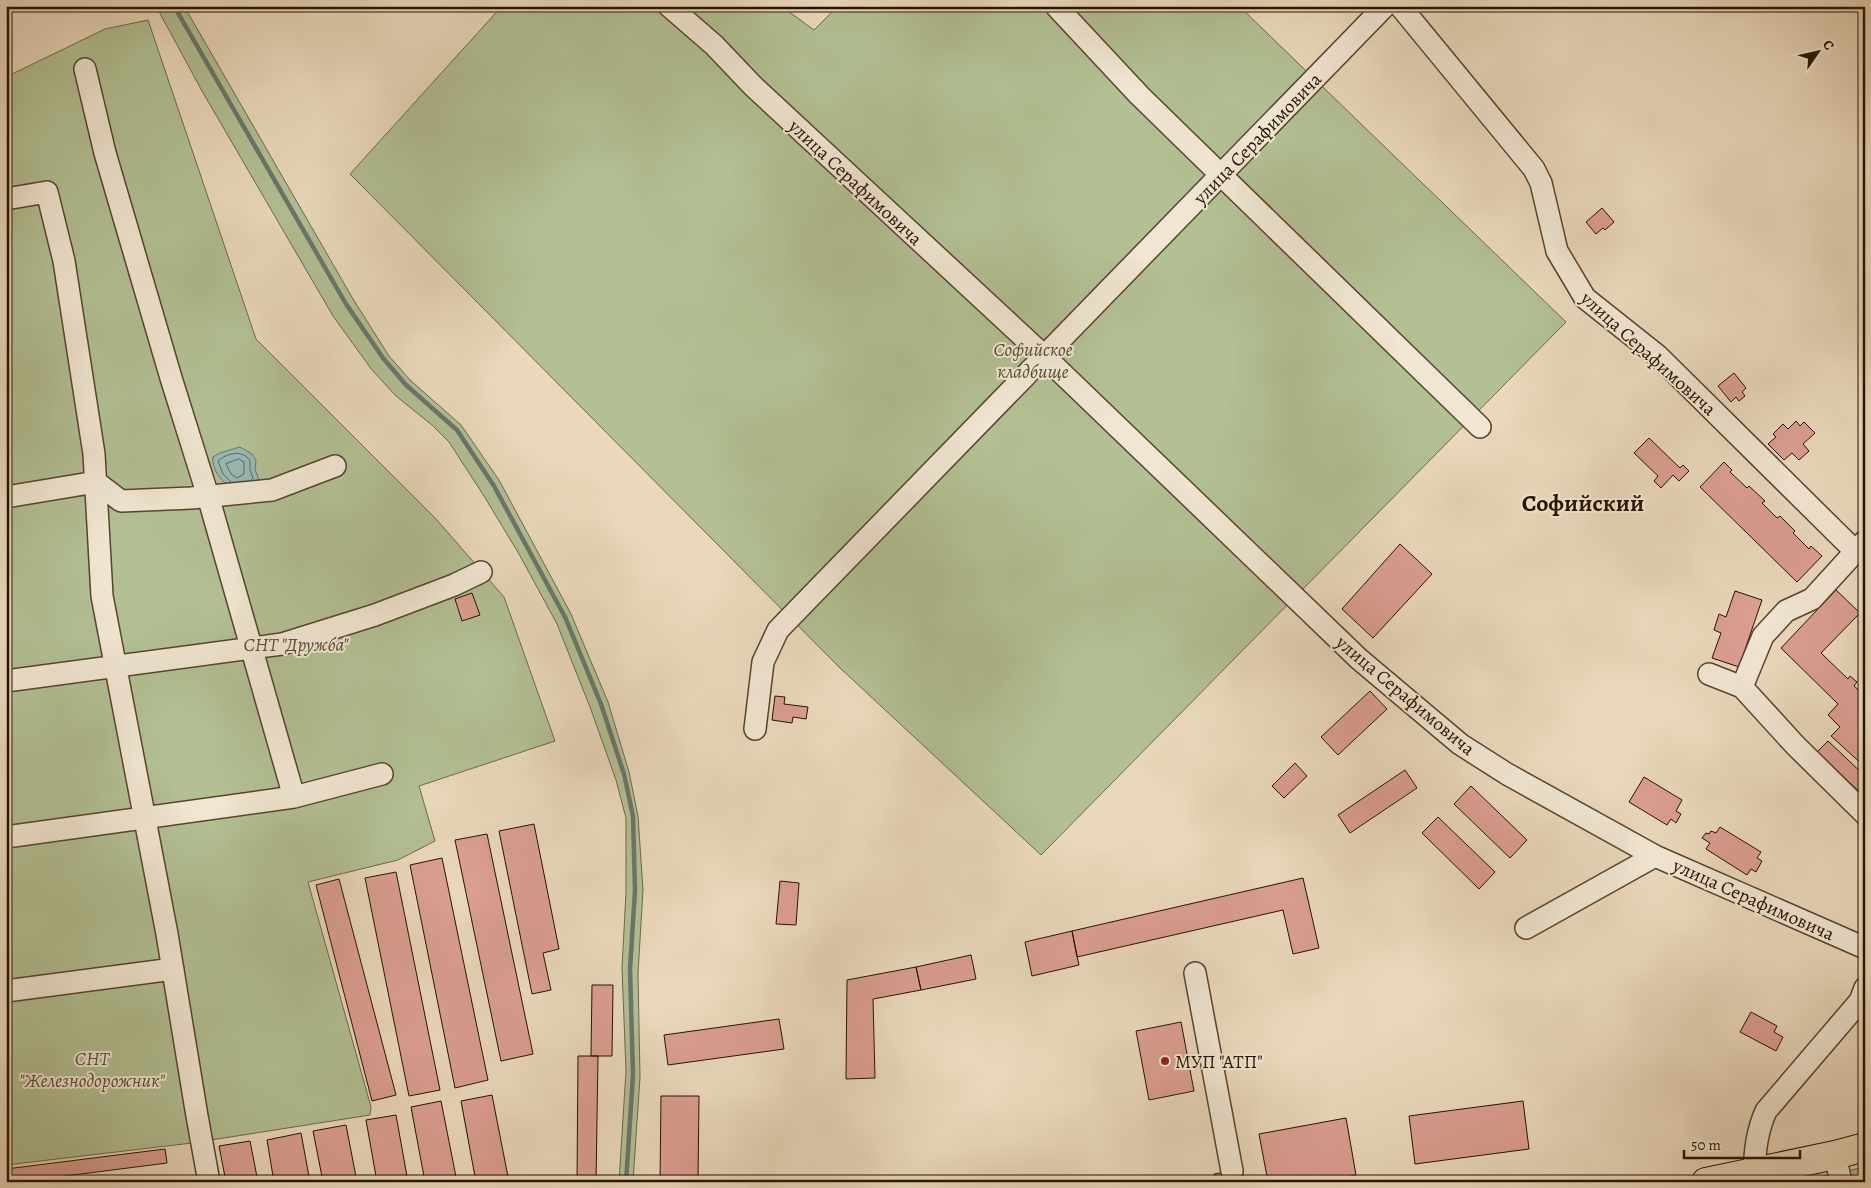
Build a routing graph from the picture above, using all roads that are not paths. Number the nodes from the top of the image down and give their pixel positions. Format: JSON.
{"nodes":[{"id":1,"x":669,"y":6,"type":"edge"},
{"id":2,"x":1056,"y":6,"type":"edge"},
{"id":3,"x":1385,"y":6,"type":"edge"},
{"id":4,"x":1400,"y":6,"type":"edge"},
{"id":5,"x":85,"y":69,"type":"dead end"},
{"id":6,"x":1221,"y":174,"type":"junction"},
{"id":7,"x":6,"y":199,"type":"edge"},
{"id":8,"x":1044,"y":356,"type":"junction"},
{"id":9,"x":1480,"y":427,"type":"dead end"},
{"id":10,"x":335,"y":466,"type":"dead end"},
{"id":11,"x":96,"y":482,"type":"junction"},
{"id":12,"x":208,"y":496,"type":"junction"},
{"id":13,"x":6,"y":497,"type":"edge"},
{"id":14,"x":1859,"y":546,"type":"edge"},
{"id":15,"x":481,"y":572,"type":"dead end"},
{"id":16,"x":252,"y":648,"type":"junction"},
{"id":17,"x":115,"y":665,"type":"junction"},
{"id":18,"x":1709,"y":674,"type":"dead end"},
{"id":19,"x":6,"y":681,"type":"edge"},
{"id":20,"x":1742,"y":687,"type":"junction"},
{"id":21,"x":755,"y":729,"type":"dead end"},
{"id":22,"x":382,"y":774,"type":"dead end"},
{"id":23,"x":294,"y":797,"type":"junction"},
{"id":24,"x":1865,"y":814,"type":"edge"},
{"id":25,"x":144,"y":818,"type":"junction"},
{"id":26,"x":6,"y":837,"type":"edge"},
{"id":27,"x":1655,"y":856,"type":"junction"},
{"id":28,"x":1526,"y":928,"type":"dead end"},
{"id":29,"x":1865,"y":948,"type":"edge"},
{"id":30,"x":173,"y":969,"type":"junction"},
{"id":31,"x":1195,"y":973,"type":"dead end"},
{"id":32,"x":1865,"y":988,"type":"edge"},
{"id":33,"x":6,"y":992,"type":"edge"},
{"id":34,"x":1865,"y":1147,"type":"edge"},
{"id":35,"x":1835,"y":1155,"type":"junction"},
{"id":36,"x":1232,"y":1171,"type":"dead end"},
{"id":37,"x":1754,"y":1172,"type":"junction"},
{"id":38,"x":209,"y":1182,"type":"edge"},
{"id":39,"x":1706,"y":1182,"type":"edge"},
{"id":40,"x":1842,"y":1182,"type":"edge"}],
"edges":[{"from":1,"to":8,"type":"street","name":"улица Серафимовича"},
{"from":2,"to":6,"type":"street"},
{"from":3,"to":6,"type":"street","name":"улица Серафимовича"},
{"from":4,"to":14,"type":"street","name":"улица Серафимовича"},
{"from":5,"to":12,"type":"street"},
{"from":6,"to":8,"type":"street","name":"улица Серафимовича"},
{"from":6,"to":9,"type":"street"},
{"from":7,"to":11,"type":"street"},
{"from":8,"to":21,"type":"street","name":"улица Серафимовича"},
{"from":8,"to":27,"type":"street","name":"улица Серафимовича"},
{"from":10,"to":12,"type":"street"},
{"from":11,"to":12,"type":"street"},
{"from":11,"to":13,"type":"street"},
{"from":11,"to":17,"type":"street"},
{"from":12,"to":16,"type":"street"},
{"from":14,"to":20,"type":"street"},
{"from":15,"to":16,"type":"street"},
{"from":16,"to":17,"type":"street"},
{"from":16,"to":23,"type":"street"},
{"from":17,"to":19,"type":"street"},
{"from":17,"to":25,"type":"street"},
{"from":18,"to":20,"type":"street"},
{"from":20,"to":24,"type":"street"},
{"from":22,"to":23,"type":"street"},
{"from":23,"to":25,"type":"street"},
{"from":25,"to":26,"type":"street"},
{"from":25,"to":30,"type":"street"},
{"from":27,"to":28,"type":"street"},
{"from":27,"to":29,"type":"street","name":"улица Серафимовича"},
{"from":30,"to":33,"type":"street"},
{"from":30,"to":38,"type":"street"},
{"from":31,"to":36,"type":"street"},
{"from":32,"to":37,"type":"street"},
{"from":34,"to":35,"type":"main road"},
{"from":35,"to":37,"type":"main road"},
{"from":35,"to":40,"type":"street"},
{"from":37,"to":39,"type":"main road"}]}
